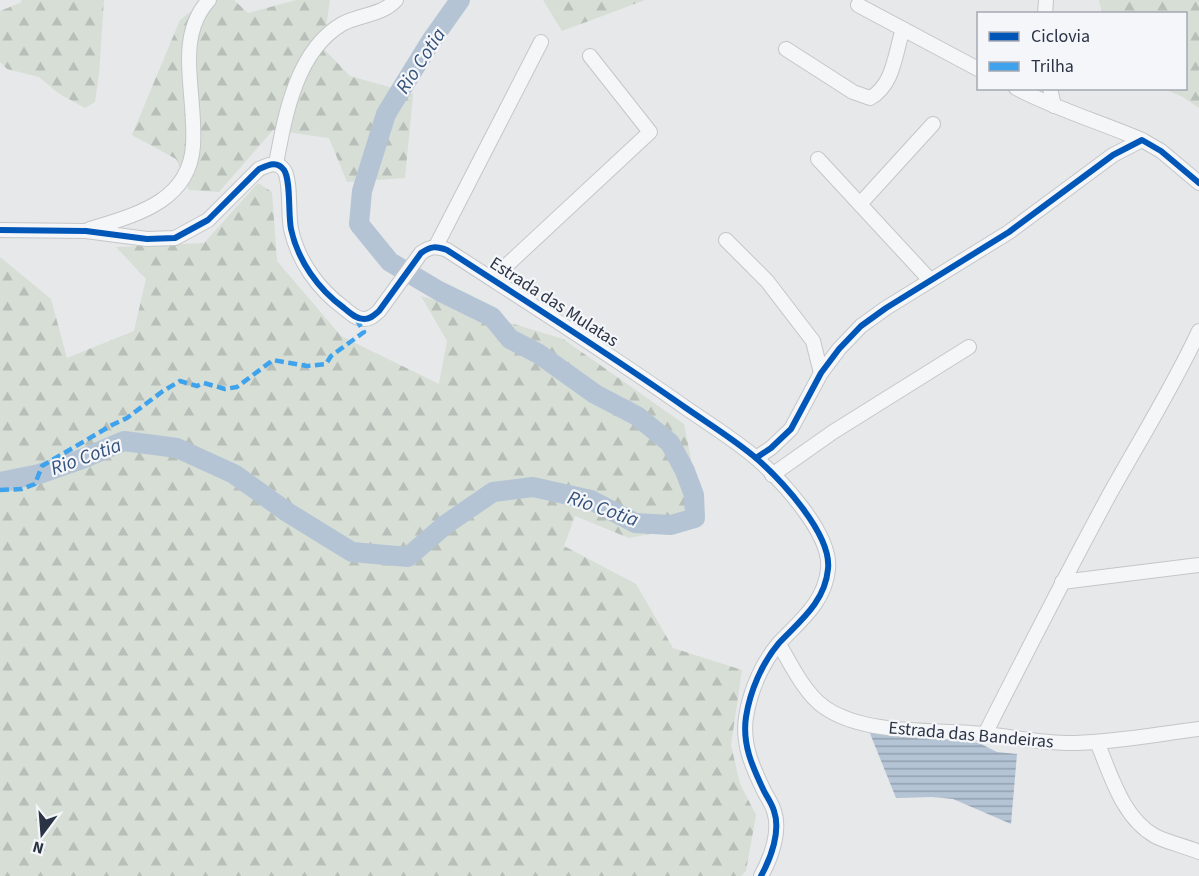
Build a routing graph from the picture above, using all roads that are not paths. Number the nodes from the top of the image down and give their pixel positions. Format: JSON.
{"nodes":[{"id":1,"x":209,"y":0,"type":"edge"},
{"id":2,"x":396,"y":0,"type":"edge"},
{"id":3,"x":858,"y":5,"type":"dead end"},
{"id":4,"x":903,"y":29,"type":"junction"},
{"id":5,"x":541,"y":42,"type":"dead end"},
{"id":6,"x":786,"y":50,"type":"dead end"},
{"id":7,"x":590,"y":56,"type":"dead end"},
{"id":8,"x":977,"y":68,"type":"edge"},
{"id":9,"x":1020,"y":90,"type":"edge"},
{"id":10,"x":1050,"y":90,"type":"edge"},
{"id":11,"x":1054,"y":106,"type":"junction"},
{"id":12,"x":933,"y":124,"type":"dead end"},
{"id":13,"x":1142,"y":141,"type":"junction"},
{"id":14,"x":819,"y":159,"type":"dead end"},
{"id":15,"x":276,"y":164,"type":"junction"},
{"id":16,"x":1199,"y":183,"type":"edge"},
{"id":17,"x":860,"y":204,"type":"junction"},
{"id":18,"x":0,"y":230,"type":"edge"},
{"id":19,"x":86,"y":231,"type":"junction"},
{"id":20,"x":726,"y":240,"type":"dead end"},
{"id":21,"x":436,"y":246,"type":"junction"},
{"id":22,"x":492,"y":279,"type":"junction"},
{"id":23,"x":930,"y":280,"type":"junction"},
{"id":24,"x":1199,"y":331,"type":"edge"},
{"id":25,"x":969,"y":347,"type":"dead end"},
{"id":26,"x":821,"y":373,"type":"junction"},
{"id":27,"x":756,"y":458,"type":"junction"},
{"id":28,"x":772,"y":475,"type":"junction"},
{"id":29,"x":1199,"y":565,"type":"edge"},
{"id":30,"x":1062,"y":582,"type":"junction"},
{"id":31,"x":779,"y":644,"type":"junction"},
{"id":32,"x":1199,"y":729,"type":"edge"},
{"id":33,"x":985,"y":734,"type":"junction"},
{"id":34,"x":1097,"y":742,"type":"junction"},
{"id":35,"x":1199,"y":852,"type":"edge"},
{"id":36,"x":761,"y":876,"type":"edge"}],
"edges":[{"from":1,"to":19,"type":"street"},
{"from":2,"to":15,"type":"street"},
{"from":3,"to":4,"type":"street"},
{"from":4,"to":6,"type":"street"},
{"from":4,"to":8,"type":"street"},
{"from":5,"to":21,"type":"street"},
{"from":7,"to":22,"type":"street"},
{"from":9,"to":11,"type":"street"},
{"from":10,"to":11,"type":"street"},
{"from":11,"to":13,"type":"street"},
{"from":12,"to":17,"type":"street"},
{"from":13,"to":16,"type":"street"},
{"from":13,"to":23,"type":"street"},
{"from":14,"to":17,"type":"street"},
{"from":15,"to":19,"type":"street"},
{"from":15,"to":21,"type":"street"},
{"from":17,"to":23,"type":"street"},
{"from":18,"to":19,"type":"street"},
{"from":20,"to":26,"type":"street"},
{"from":21,"to":22,"type":"street","name":"Estrada das Mulatas"},
{"from":22,"to":27,"type":"street","name":"Estrada das Mulatas"},
{"from":23,"to":26,"type":"street"},
{"from":24,"to":30,"type":"street"},
{"from":25,"to":28,"type":"street"},
{"from":26,"to":27,"type":"street"},
{"from":27,"to":28,"type":"street","name":"Estrada das Mulatas"},
{"from":28,"to":31,"type":"street","name":"Estrada das Mulatas"},
{"from":29,"to":30,"type":"street"},
{"from":30,"to":33,"type":"street"},
{"from":31,"to":33,"type":"street","name":"Estrada das Bandeiras"},
{"from":31,"to":36,"type":"street","name":"Estrada das Mulatas"},
{"from":32,"to":34,"type":"street","name":"Estrada das Bandeiras"},
{"from":33,"to":34,"type":"street","name":"Estrada das Bandeiras"},
{"from":34,"to":35,"type":"street"}]}
